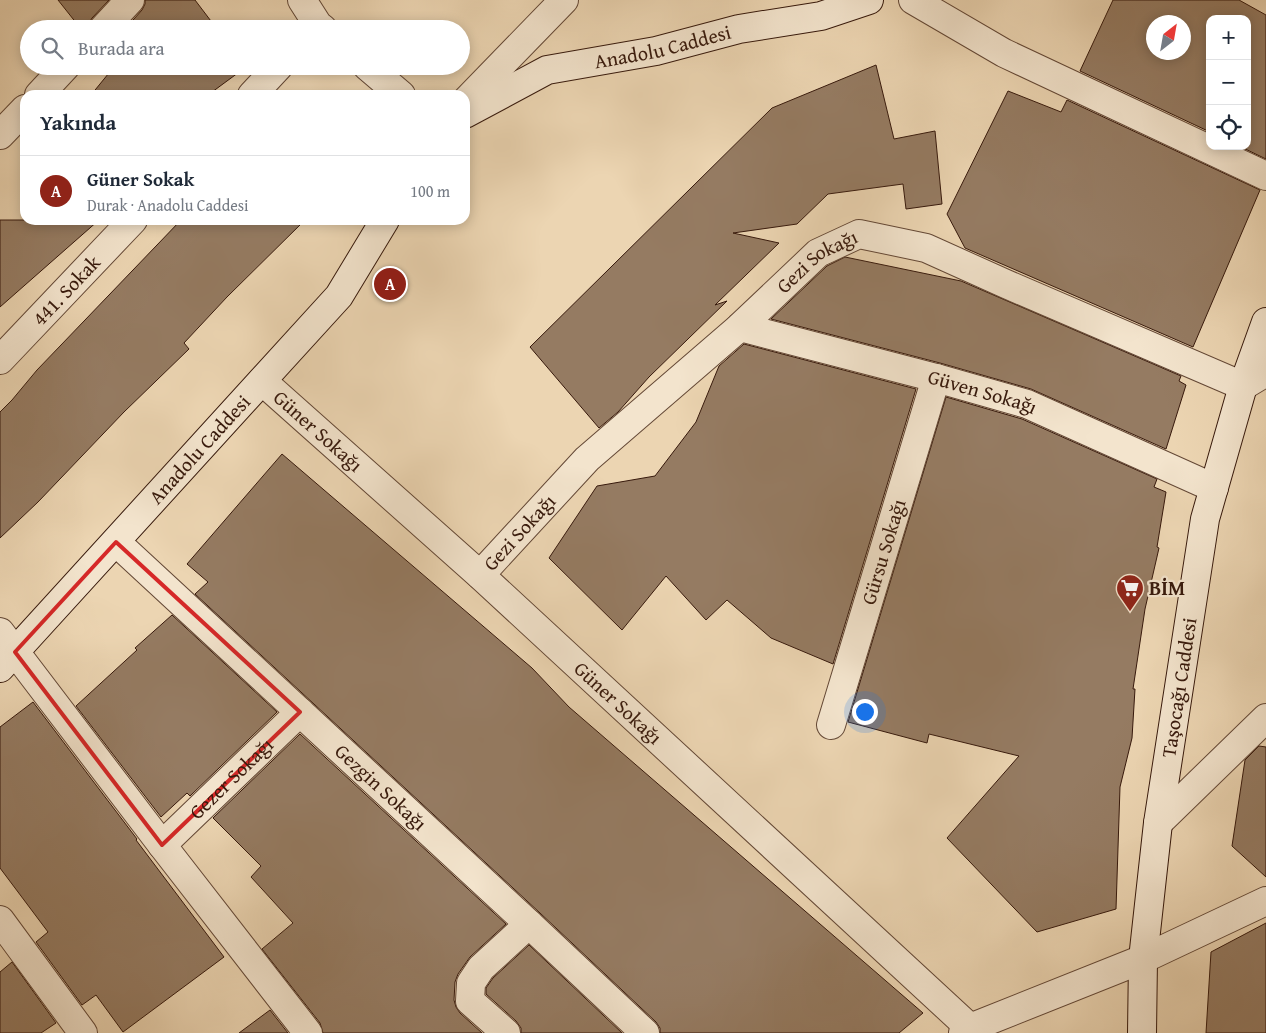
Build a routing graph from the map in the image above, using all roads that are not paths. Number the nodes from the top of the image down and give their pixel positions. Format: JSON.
{"nodes":[{"id":1,"x":130,"y":0,"type":"edge"},
{"id":2,"x":302,"y":0,"type":"edge"},
{"id":3,"x":564,"y":0,"type":"edge"},
{"id":4,"x":869,"y":0,"type":"edge"},
{"id":5,"x":913,"y":0,"type":"edge"},
{"id":6,"x":111,"y":20,"type":"edge"},
{"id":7,"x":313,"y":20,"type":"edge"},
{"id":8,"x":58,"y":75,"type":"edge"},
{"id":9,"x":271,"y":75,"type":"edge"},
{"id":10,"x":378,"y":75,"type":"edge"},
{"id":11,"x":44,"y":90,"type":"edge"},
{"id":12,"x":257,"y":90,"type":"edge"},
{"id":13,"x":395,"y":90,"type":"edge"},
{"id":14,"x":470,"y":97,"type":"edge"},
{"id":15,"x":470,"y":111,"type":"edge"},
{"id":16,"x":20,"y":114,"type":"edge"},
{"id":17,"x":0,"y":135,"type":"edge"},
{"id":18,"x":1266,"y":176,"type":"edge"},
{"id":19,"x":128,"y":225,"type":"edge"},
{"id":20,"x":382,"y":225,"type":"edge"},
{"id":21,"x":1266,"y":322,"type":"edge"},
{"id":22,"x":740,"y":327,"type":"junction"},
{"id":23,"x":0,"y":360,"type":"edge"},
{"id":24,"x":1266,"y":372,"type":"edge"},
{"id":25,"x":936,"y":378,"type":"junction"},
{"id":26,"x":262,"y":381,"type":"junction"},
{"id":27,"x":1243,"y":386,"type":"junction"},
{"id":28,"x":1214,"y":488,"type":"junction"},
{"id":29,"x":116,"y":542,"type":"junction"},
{"id":30,"x":480,"y":575,"type":"junction"},
{"id":31,"x":5,"y":651,"type":"edge"},
{"id":32,"x":300,"y":712,"type":"junction"},
{"id":33,"x":1266,"y":718,"type":"edge"},
{"id":34,"x":831,"y":725,"type":"dead end"},
{"id":35,"x":1158,"y":823,"type":"junction"},
{"id":36,"x":162,"y":845,"type":"junction"},
{"id":37,"x":1266,"y":901,"type":"edge"},
{"id":38,"x":0,"y":920,"type":"edge"},
{"id":39,"x":529,"y":924,"type":"junction"},
{"id":40,"x":1143,"y":959,"type":"junction"},
{"id":41,"x":967,"y":1030,"type":"edge"},
{"id":42,"x":83,"y":1033,"type":"edge"},
{"id":43,"x":308,"y":1033,"type":"edge"},
{"id":44,"x":506,"y":1033,"type":"edge"},
{"id":45,"x":645,"y":1033,"type":"edge"},
{"id":46,"x":1142,"y":1033,"type":"edge"}],
"edges":[{"from":1,"to":6,"type":"street"},
{"from":2,"to":7,"type":"street"},
{"from":3,"to":14,"type":"street"},
{"from":4,"to":15,"type":"street","name":"Anadolu Caddesi"},
{"from":5,"to":18,"type":"street"},
{"from":8,"to":11,"type":"street"},
{"from":9,"to":12,"type":"street"},
{"from":10,"to":13,"type":"street"},
{"from":16,"to":17,"type":"street"},
{"from":19,"to":23,"type":"street","name":"441. Sokak"},
{"from":20,"to":26,"type":"street","name":"Anadolu Caddesi"},
{"from":21,"to":27,"type":"street","name":"Taşocağı Caddesi"},
{"from":22,"to":25,"type":"street","name":"Güven Sokağı"},
{"from":22,"to":27,"type":"street","name":"Gezi Sokağı"},
{"from":22,"to":30,"type":"street","name":"Gezi Sokağı"},
{"from":24,"to":27,"type":"street"},
{"from":25,"to":28,"type":"street","name":"Güven Sokağı"},
{"from":25,"to":34,"type":"street","name":"Gürsu Sokağı"},
{"from":26,"to":29,"type":"street","name":"Anadolu Caddesi"},
{"from":26,"to":30,"type":"street","name":"Güner Sokağı"},
{"from":27,"to":28,"type":"street","name":"Taşocağı Caddesi"},
{"from":28,"to":35,"type":"street","name":"Taşocağı Caddesi"},
{"from":29,"to":31,"type":"street","name":"Anadolu Caddesi"},
{"from":29,"to":32,"type":"street","name":"Gezgin Sokağı"},
{"from":30,"to":41,"type":"street","name":"Güner Sokağı"},
{"from":31,"to":36,"type":"street"},
{"from":32,"to":36,"type":"street","name":"Gezer Sokağı"},
{"from":32,"to":39,"type":"street","name":"Gezgin Sokağı"},
{"from":33,"to":35,"type":"street"},
{"from":35,"to":40,"type":"street","name":"Taşocağı Caddesi"},
{"from":36,"to":43,"type":"street"},
{"from":37,"to":40,"type":"street"},
{"from":38,"to":42,"type":"street"},
{"from":39,"to":44,"type":"street"},
{"from":39,"to":45,"type":"street","name":"Gezgin Sokağı"},
{"from":40,"to":41,"type":"street"},
{"from":40,"to":46,"type":"street","name":"Taşocağı Caddesi"}]}
